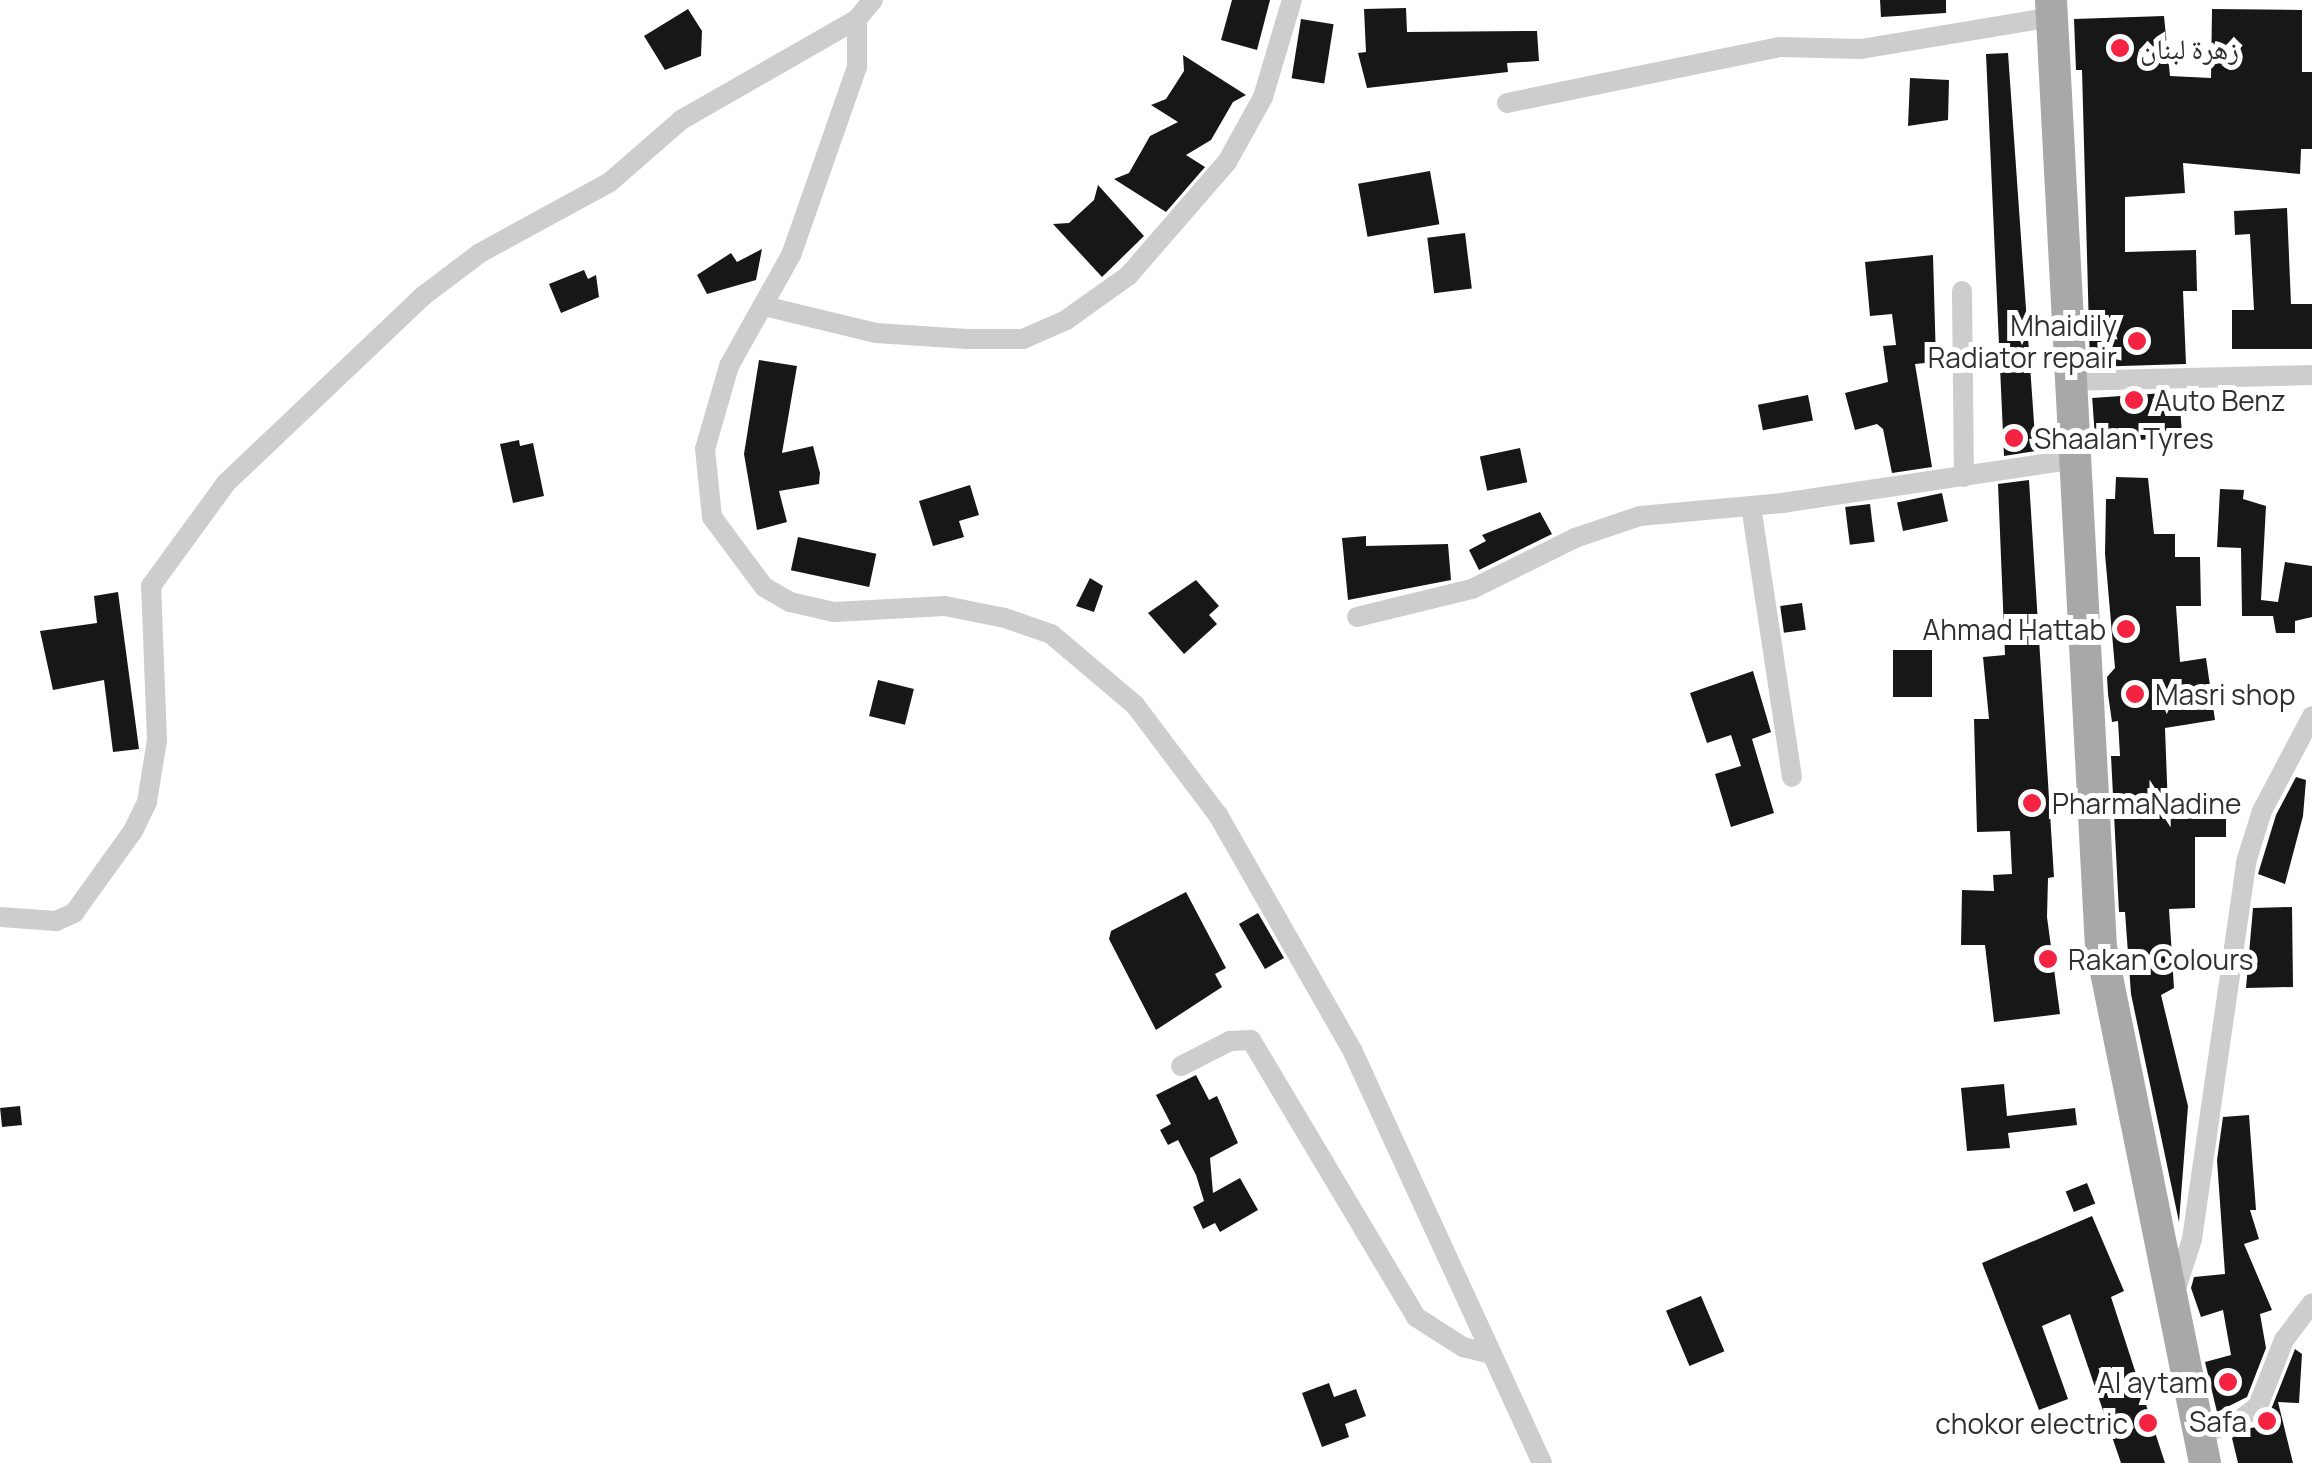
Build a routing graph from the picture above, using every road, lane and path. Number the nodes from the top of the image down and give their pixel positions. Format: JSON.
{"nodes":[{"id":1,"x":874,"y":0,"type":"edge"},
{"id":2,"x":1292,"y":0,"type":"edge"},
{"id":3,"x":2052,"y":8,"type":"edge"},
{"id":4,"x":857,"y":19,"type":"junction"},
{"id":5,"x":1507,"y":103,"type":"dead end"},
{"id":6,"x":1962,"y":291,"type":"dead end"},
{"id":7,"x":764,"y":306,"type":"junction"},
{"id":8,"x":2312,"y":375,"type":"edge"},
{"id":9,"x":2068,"y":381,"type":"junction"},
{"id":10,"x":2075,"y":458,"type":"junction"},
{"id":11,"x":1964,"y":477,"type":"junction"},
{"id":12,"x":1751,"y":506,"type":"junction"},
{"id":13,"x":1357,"y":618,"type":"dead end"},
{"id":14,"x":2312,"y":716,"type":"edge"},
{"id":15,"x":1792,"y":777,"type":"dead end"},
{"id":16,"x":0,"y":917,"type":"edge"},
{"id":17,"x":1181,"y":1066,"type":"dead end"},
{"id":18,"x":2172,"y":1300,"type":"junction"},
{"id":19,"x":2312,"y":1303,"type":"edge"},
{"id":20,"x":1491,"y":1354,"type":"junction"},
{"id":21,"x":2201,"y":1449,"type":"edge"},
{"id":22,"x":1542,"y":1463,"type":"edge"}],
"edges":[{"from":1,"to":4,"type":"street"},
{"from":2,"to":7,"type":"street"},
{"from":3,"to":5,"type":"street"},
{"from":3,"to":9,"type":"main road"},
{"from":4,"to":7,"type":"street"},
{"from":4,"to":16,"type":"street"},
{"from":6,"to":11,"type":"street"},
{"from":7,"to":20,"type":"street"},
{"from":8,"to":9,"type":"street"},
{"from":9,"to":10,"type":"main road"},
{"from":10,"to":11,"type":"street"},
{"from":10,"to":18,"type":"main road"},
{"from":11,"to":12,"type":"street"},
{"from":12,"to":13,"type":"street"},
{"from":12,"to":15,"type":"street"},
{"from":14,"to":18,"type":"street"},
{"from":17,"to":20,"type":"street"},
{"from":18,"to":21,"type":"main road"},
{"from":19,"to":21,"type":"street"},
{"from":20,"to":22,"type":"street"}]}
